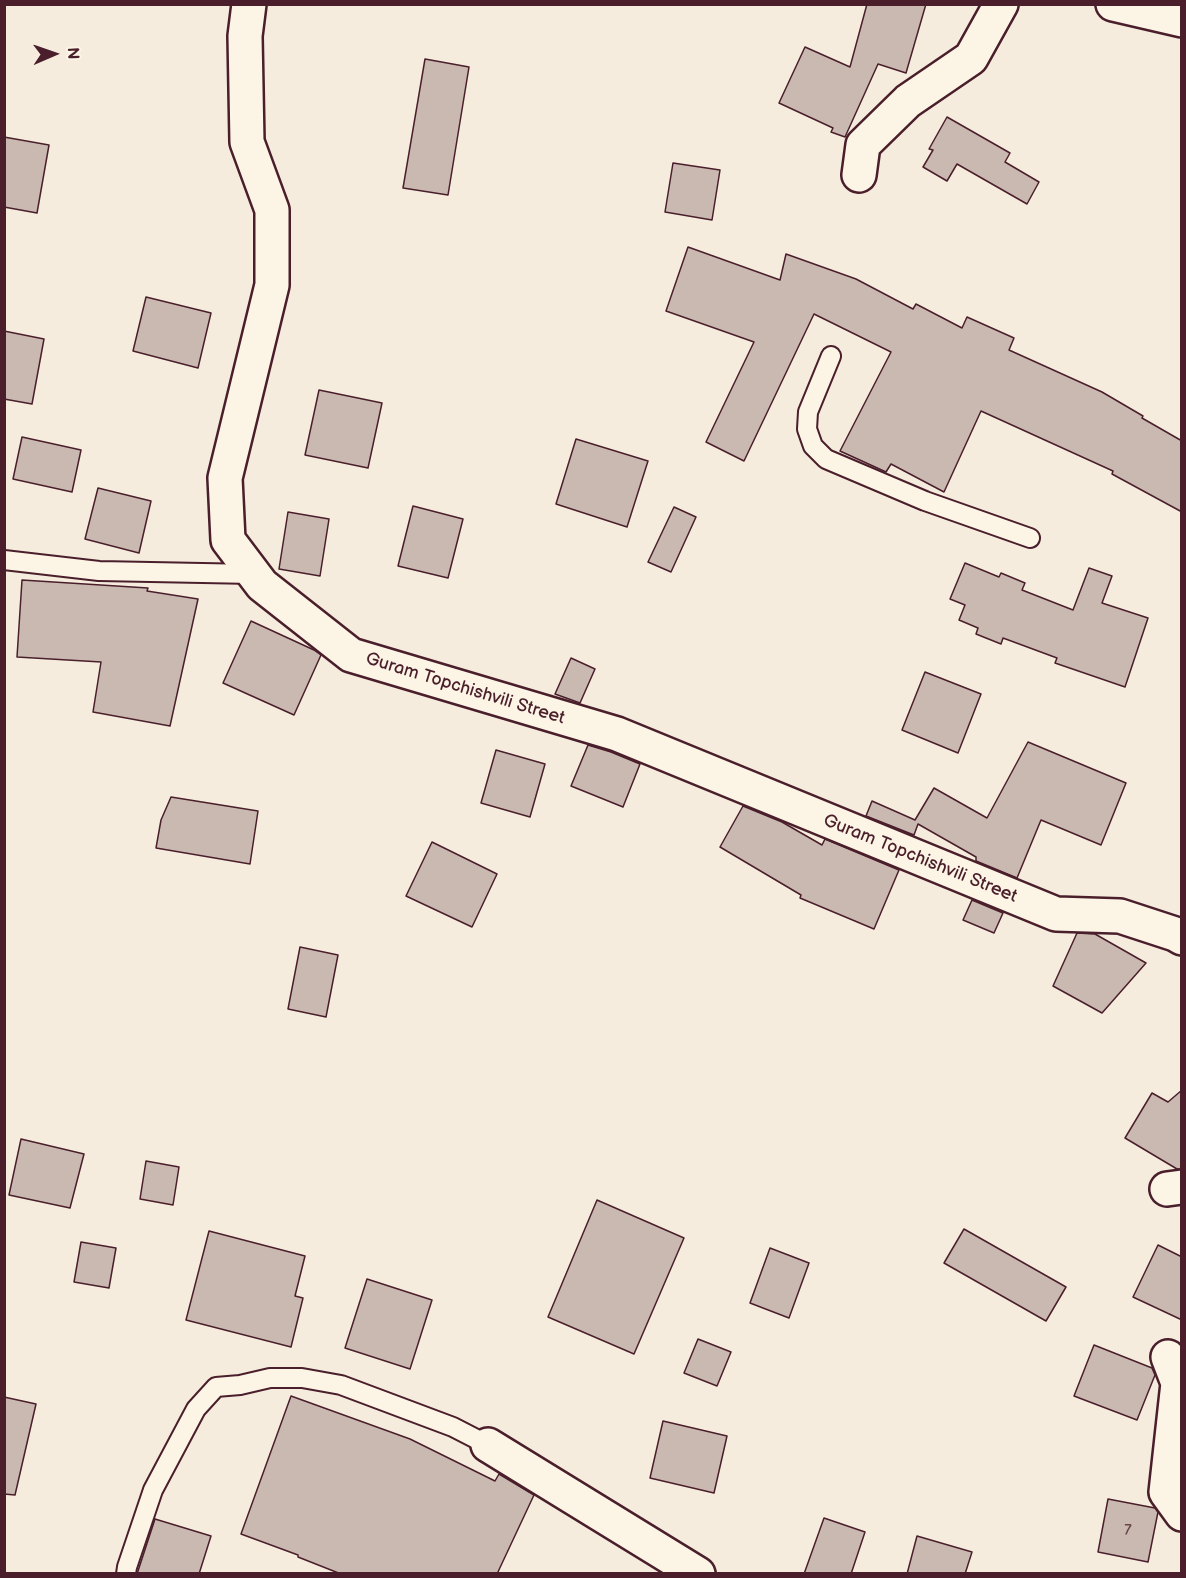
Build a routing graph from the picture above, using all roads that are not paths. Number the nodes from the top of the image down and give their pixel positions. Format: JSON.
{"nodes":[{"id":1,"x":249,"y":4,"type":"edge"},
{"id":2,"x":1001,"y":4,"type":"edge"},
{"id":3,"x":1113,"y":4,"type":"edge"},
{"id":4,"x":1182,"y":20,"type":"edge"},
{"id":5,"x":859,"y":175,"type":"dead end"},
{"id":6,"x":831,"y":356,"type":"dead end"},
{"id":7,"x":1030,"y":538,"type":"dead end"},
{"id":8,"x":4,"y":560,"type":"edge"},
{"id":9,"x":254,"y":574,"type":"junction"},
{"id":10,"x":1182,"y":938,"type":"edge"},
{"id":11,"x":1168,"y":1356,"type":"dead end"},
{"id":12,"x":488,"y":1445,"type":"joint"},
{"id":13,"x":1182,"y":1514,"type":"edge"},
{"id":14,"x":126,"y":1574,"type":"edge"},
{"id":15,"x":698,"y":1574,"type":"edge"}],
"edges":[{"from":1,"to":9,"type":"street","name":"Guram Topchishvili Street"},
{"from":2,"to":5,"type":"street"},
{"from":3,"to":4,"type":"street"},
{"from":6,"to":7,"type":"lane"},
{"from":8,"to":9,"type":"lane"},
{"from":9,"to":10,"type":"street","name":"Guram Topchishvili Street"},
{"from":11,"to":13,"type":"street"},
{"from":12,"to":14,"type":"lane"},
{"from":12,"to":15,"type":"street"}]}
